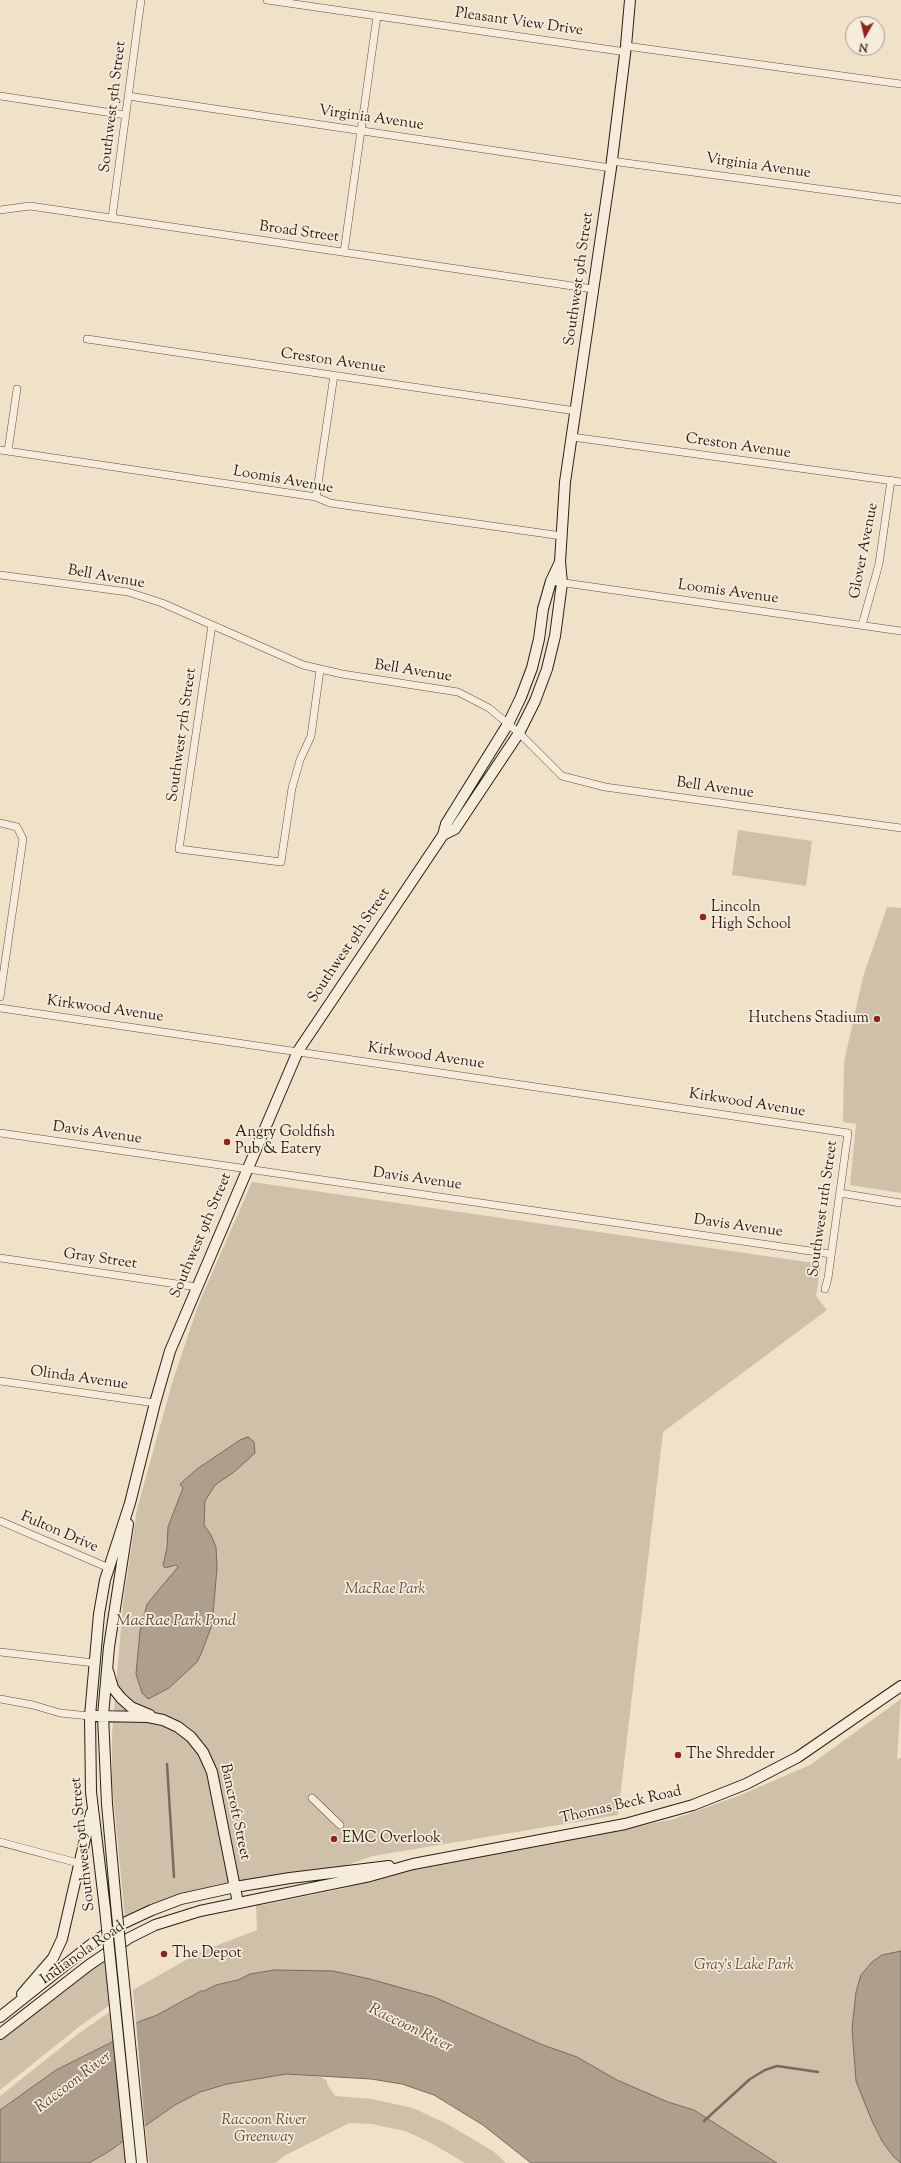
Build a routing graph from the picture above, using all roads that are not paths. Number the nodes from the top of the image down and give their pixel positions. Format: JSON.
{"nodes":[{"id":1,"x":141,"y":0,"type":"edge"},
{"id":2,"x":267,"y":0,"type":"edge"},
{"id":3,"x":630,"y":0,"type":"edge"},
{"id":4,"x":377,"y":16,"type":"junction"},
{"id":5,"x":626,"y":49,"type":"junction"},
{"id":6,"x":901,"y":84,"type":"edge"},
{"id":7,"x":0,"y":96,"type":"edge"},
{"id":8,"x":128,"y":96,"type":"junction"},
{"id":9,"x":126,"y":115,"type":"junction"},
{"id":10,"x":361,"y":131,"type":"junction"},
{"id":11,"x":611,"y":164,"type":"junction"},
{"id":12,"x":901,"y":200,"type":"edge"},
{"id":13,"x":0,"y":210,"type":"edge"},
{"id":14,"x":112,"y":218,"type":"junction"},
{"id":15,"x":344,"y":252,"type":"junction"},
{"id":16,"x":593,"y":289,"type":"junction"},
{"id":17,"x":87,"y":339,"type":"dead end"},
{"id":18,"x":334,"y":375,"type":"junction"},
{"id":19,"x":17,"y":389,"type":"dead end"},
{"id":20,"x":576,"y":411,"type":"junction"},
{"id":21,"x":572,"y":437,"type":"junction"},
{"id":22,"x":4,"y":451,"type":"edge"},
{"id":23,"x":891,"y":480,"type":"junction"},
{"id":24,"x":901,"y":482,"type":"edge"},
{"id":25,"x":316,"y":497,"type":"junction"},
{"id":26,"x":562,"y":536,"type":"junction"},
{"id":27,"x":560,"y":562,"type":"junction"},
{"id":28,"x":0,"y":575,"type":"edge"},
{"id":29,"x":551,"y":581,"type":"junction"},
{"id":30,"x":562,"y":583,"type":"junction"},
{"id":31,"x":212,"y":625,"type":"junction"},
{"id":32,"x":862,"y":625,"type":"junction"},
{"id":33,"x":901,"y":631,"type":"edge"},
{"id":34,"x":320,"y":670,"type":"junction"},
{"id":35,"x":508,"y":724,"type":"junction"},
{"id":36,"x":519,"y":733,"type":"junction"},
{"id":37,"x":0,"y":823,"type":"edge"},
{"id":38,"x":901,"y":828,"type":"edge"},
{"id":39,"x":443,"y":835,"type":"junction"},
{"id":40,"x":0,"y":997,"type":"edge"},
{"id":41,"x":0,"y":1008,"type":"edge"},
{"id":42,"x":298,"y":1051,"type":"junction"},
{"id":43,"x":848,"y":1133,"type":"joint"},
{"id":44,"x":0,"y":1134,"type":"edge"},
{"id":45,"x":246,"y":1169,"type":"junction"},
{"id":46,"x":840,"y":1193,"type":"junction"},
{"id":47,"x":901,"y":1203,"type":"edge"},
{"id":48,"x":831,"y":1254,"type":"junction"},
{"id":49,"x":0,"y":1258,"type":"edge"},
{"id":50,"x":197,"y":1287,"type":"junction"},
{"id":51,"x":825,"y":1289,"type":"dead end"},
{"id":52,"x":0,"y":1381,"type":"edge"},
{"id":53,"x":155,"y":1403,"type":"junction"},
{"id":54,"x":130,"y":1503,"type":"junction"},
{"id":55,"x":0,"y":1521,"type":"edge"},
{"id":56,"x":109,"y":1568,"type":"junction"},
{"id":57,"x":109,"y":1646,"type":"junction"},
{"id":58,"x":0,"y":1652,"type":"edge"},
{"id":59,"x":94,"y":1663,"type":"junction"},
{"id":60,"x":901,"y":1686,"type":"edge"},
{"id":61,"x":0,"y":1699,"type":"edge"},
{"id":62,"x":90,"y":1716,"type":"junction"},
{"id":63,"x":103,"y":1716,"type":"junction"},
{"id":64,"x":155,"y":1717,"type":"junction"},
{"id":65,"x":312,"y":1798,"type":"dead end"},
{"id":66,"x":92,"y":1804,"type":"junction"},
{"id":67,"x":340,"y":1825,"type":"dead end"},
{"id":68,"x":0,"y":1842,"type":"edge"},
{"id":69,"x":78,"y":1863,"type":"junction"},
{"id":70,"x":413,"y":1864,"type":"junction"},
{"id":71,"x":235,"y":1887,"type":"junction"},
{"id":72,"x":238,"y":1903,"type":"junction"},
{"id":73,"x":4,"y":2014,"type":"edge"},
{"id":74,"x":0,"y":2034,"type":"edge"},
{"id":75,"x":131,"y":2163,"type":"edge"},
{"id":76,"x":142,"y":2163,"type":"edge"}],
"edges":[{"from":1,"to":8,"type":"street","name":"Southwest 5th Street"},
{"from":2,"to":4,"type":"street","name":"Pleasant View Drive"},
{"from":3,"to":5,"type":"main road","name":"Southwest 9th Street"},
{"from":4,"to":5,"type":"street","name":"Pleasant View Drive"},
{"from":4,"to":10,"type":"street"},
{"from":5,"to":6,"type":"street","name":"Pleasant View Drive"},
{"from":5,"to":11,"type":"main road","name":"Southwest 9th Street"},
{"from":7,"to":9,"type":"street"},
{"from":8,"to":9,"type":"street","name":"Southwest 5th Street"},
{"from":8,"to":10,"type":"street","name":"Virginia Avenue"},
{"from":9,"to":14,"type":"street","name":"Southwest 5th Street"},
{"from":10,"to":11,"type":"street","name":"Virginia Avenue"},
{"from":10,"to":15,"type":"street"},
{"from":11,"to":12,"type":"street","name":"Virginia Avenue"},
{"from":11,"to":16,"type":"main road","name":"Southwest 9th Street"},
{"from":13,"to":14,"type":"street","name":"Broad Street"},
{"from":14,"to":15,"type":"street","name":"Broad Street"},
{"from":15,"to":16,"type":"street","name":"Broad Street"},
{"from":16,"to":20,"type":"main road","name":"Southwest 9th Street"},
{"from":17,"to":18,"type":"street","name":"Creston Avenue"},
{"from":18,"to":20,"type":"street","name":"Creston Avenue"},
{"from":18,"to":25,"type":"street"},
{"from":19,"to":22,"type":"street"},
{"from":20,"to":21,"type":"main road","name":"Southwest 9th Street"},
{"from":21,"to":23,"type":"street","name":"Creston Avenue"},
{"from":21,"to":26,"type":"main road","name":"Southwest 9th Street"},
{"from":22,"to":25,"type":"street","name":"Loomis Avenue"},
{"from":23,"to":24,"type":"street","name":"Creston Avenue"},
{"from":23,"to":32,"type":"street","name":"Glover Avenue"},
{"from":25,"to":26,"type":"street","name":"Loomis Avenue"},
{"from":26,"to":27,"type":"main road","name":"Southwest 9th Street"},
{"from":27,"to":29,"type":"main road","name":"Southwest 9th Street"},
{"from":27,"to":30,"type":"main road","name":"Southwest 9th Street"},
{"from":28,"to":31,"type":"street","name":"Bell Avenue"},
{"from":29,"to":30,"type":"street","name":"Loomis Avenue"},
{"from":29,"to":35,"type":"main road","name":"Southwest 9th Street"},
{"from":30,"to":32,"type":"street","name":"Loomis Avenue"},
{"from":30,"to":36,"type":"main road","name":"Southwest 9th Street"},
{"from":31,"to":34,"type":"street","name":"Bell Avenue"},
{"from":31,"to":34,"type":"street","name":"Southwest 7th Street"},
{"from":32,"to":33,"type":"street","name":"Loomis Avenue"},
{"from":34,"to":35,"type":"street","name":"Bell Avenue"},
{"from":35,"to":36,"type":"street","name":"Bell Avenue"},
{"from":35,"to":39,"type":"main road","name":"Southwest 9th Street"},
{"from":36,"to":38,"type":"street","name":"Bell Avenue"},
{"from":36,"to":39,"type":"main road","name":"Southwest 9th Street"},
{"from":37,"to":40,"type":"street"},
{"from":39,"to":42,"type":"main road","name":"Southwest 9th Street"},
{"from":41,"to":42,"type":"street","name":"Kirkwood Avenue"},
{"from":42,"to":43,"type":"street","name":"Kirkwood Avenue"},
{"from":42,"to":45,"type":"main road","name":"Southwest 9th Street"},
{"from":43,"to":46,"type":"street","name":"Southwest 11th Street"},
{"from":44,"to":45,"type":"street","name":"Davis Avenue"},
{"from":45,"to":48,"type":"street","name":"Davis Avenue"},
{"from":45,"to":50,"type":"main road","name":"Southwest 9th Street"},
{"from":46,"to":47,"type":"street"},
{"from":46,"to":48,"type":"street","name":"Southwest 11th Street"},
{"from":48,"to":51,"type":"street","name":"Southwest 11th Street"},
{"from":49,"to":50,"type":"street","name":"Gray Street"},
{"from":50,"to":53,"type":"main road","name":"Southwest 9th Street"},
{"from":52,"to":53,"type":"street","name":"Olinda Avenue"},
{"from":53,"to":54,"type":"main road","name":"Southwest 9th Street"},
{"from":54,"to":56,"type":"main road","name":"Southwest 9th Street"},
{"from":54,"to":57,"type":"main road","name":"Southwest 9th Street"},
{"from":55,"to":56,"type":"street","name":"Fulton Drive"},
{"from":56,"to":59,"type":"main road","name":"Southwest 9th Street"},
{"from":57,"to":63,"type":"main road","name":"Southwest 9th Street"},
{"from":57,"to":64,"type":"main road"},
{"from":58,"to":59,"type":"street"},
{"from":59,"to":62,"type":"main road","name":"Southwest 9th Street"},
{"from":60,"to":70,"type":"main road","name":"Thomas Beck Road"},
{"from":61,"to":62,"type":"street","name":"Bancroft Street"},
{"from":62,"to":63,"type":"main road","name":"Bancroft Street"},
{"from":62,"to":66,"type":"main road","name":"Southwest 9th Street"},
{"from":63,"to":64,"type":"main road","name":"Bancroft Street"},
{"from":63,"to":76,"type":"main road","name":"Southwest 9th Street","bridge":true},
{"from":64,"to":71,"type":"main road","name":"Bancroft Street"},
{"from":65,"to":67,"type":"street"},
{"from":66,"to":69,"type":"main road"},
{"from":66,"to":75,"type":"main road","name":"Southwest 9th Street","bridge":true},
{"from":68,"to":69,"type":"street"},
{"from":69,"to":73,"type":"main road"},
{"from":70,"to":71,"type":"main road","name":"Thomas Beck Road"},
{"from":70,"to":72,"type":"main road","name":"Thomas Beck Road"},
{"from":71,"to":72,"type":"main road","name":"Bancroft Street"},
{"from":71,"to":73,"type":"main road","name":"Indianola Road"},
{"from":72,"to":74,"type":"main road","name":"Indianola Road"}]}
